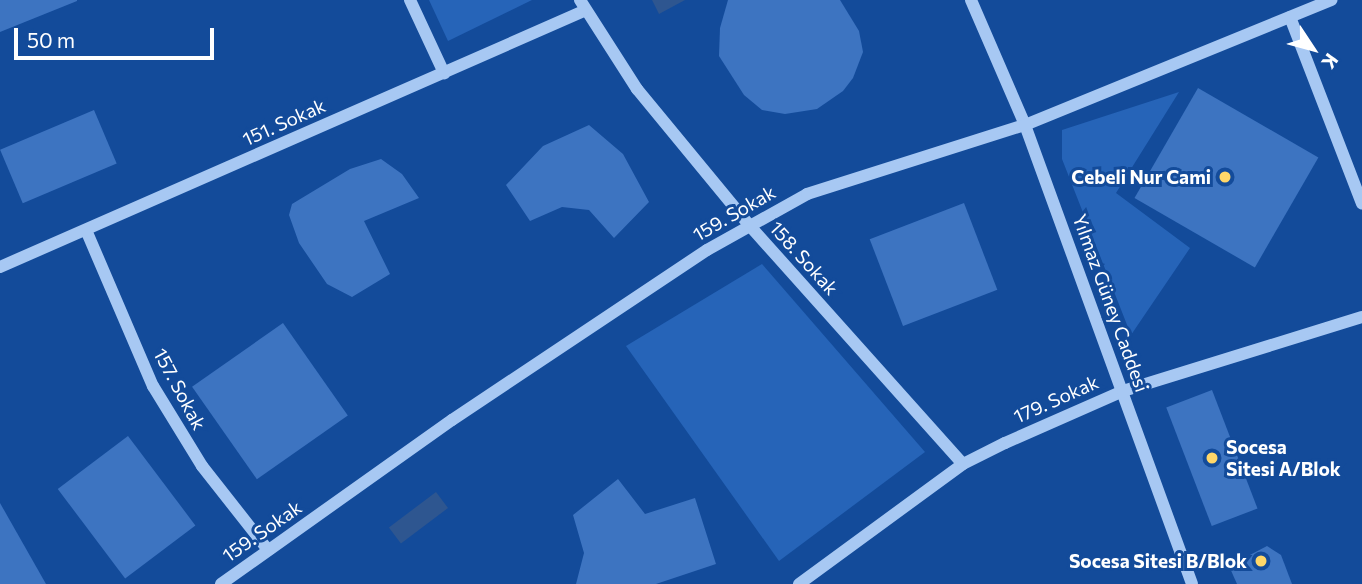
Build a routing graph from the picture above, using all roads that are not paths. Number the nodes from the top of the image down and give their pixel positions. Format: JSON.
{"nodes":[{"id":1,"x":410,"y":0,"type":"edge"},
{"id":2,"x":971,"y":0,"type":"edge"},
{"id":3,"x":1331,"y":0,"type":"edge"},
{"id":4,"x":582,"y":6,"type":"edge"},
{"id":5,"x":1290,"y":17,"type":"junction"},
{"id":6,"x":444,"y":73,"type":"junction"},
{"id":7,"x":1025,"y":125,"type":"junction"},
{"id":8,"x":1362,"y":205,"type":"edge"},
{"id":9,"x":750,"y":226,"type":"junction"},
{"id":10,"x":86,"y":230,"type":"junction"},
{"id":11,"x":0,"y":267,"type":"edge"},
{"id":12,"x":1362,"y":317,"type":"edge"},
{"id":13,"x":1123,"y":391,"type":"junction"},
{"id":14,"x":963,"y":464,"type":"junction"},
{"id":15,"x":268,"y":550,"type":"junction"},
{"id":16,"x":220,"y":584,"type":"edge"},
{"id":17,"x":799,"y":584,"type":"edge"},
{"id":18,"x":1192,"y":584,"type":"edge"}],
"edges":[{"from":1,"to":6,"type":"street"},
{"from":2,"to":7,"type":"street","name":"Yılmaz Güney Caddesi"},
{"from":3,"to":5,"type":"street","name":"159. Sokak"},
{"from":4,"to":6,"type":"street","name":"151. Sokak"},
{"from":4,"to":9,"type":"street","name":"158. Sokak"},
{"from":5,"to":7,"type":"street","name":"159. Sokak"},
{"from":5,"to":8,"type":"street"},
{"from":6,"to":10,"type":"street","name":"151. Sokak"},
{"from":7,"to":9,"type":"street","name":"159. Sokak"},
{"from":7,"to":13,"type":"street","name":"Yılmaz Güney Caddesi"},
{"from":9,"to":14,"type":"street","name":"158. Sokak"},
{"from":9,"to":15,"type":"street","name":"159. Sokak"},
{"from":10,"to":11,"type":"street","name":"151. Sokak"},
{"from":10,"to":15,"type":"street","name":"157. Sokak"},
{"from":12,"to":13,"type":"street","name":"179. Sokak"},
{"from":13,"to":14,"type":"street","name":"179. Sokak"},
{"from":13,"to":18,"type":"street","name":"Yılmaz Güney Caddesi"},
{"from":14,"to":17,"type":"street","name":"179. Sokak"},
{"from":15,"to":16,"type":"street","name":"159. Sokak"}]}
